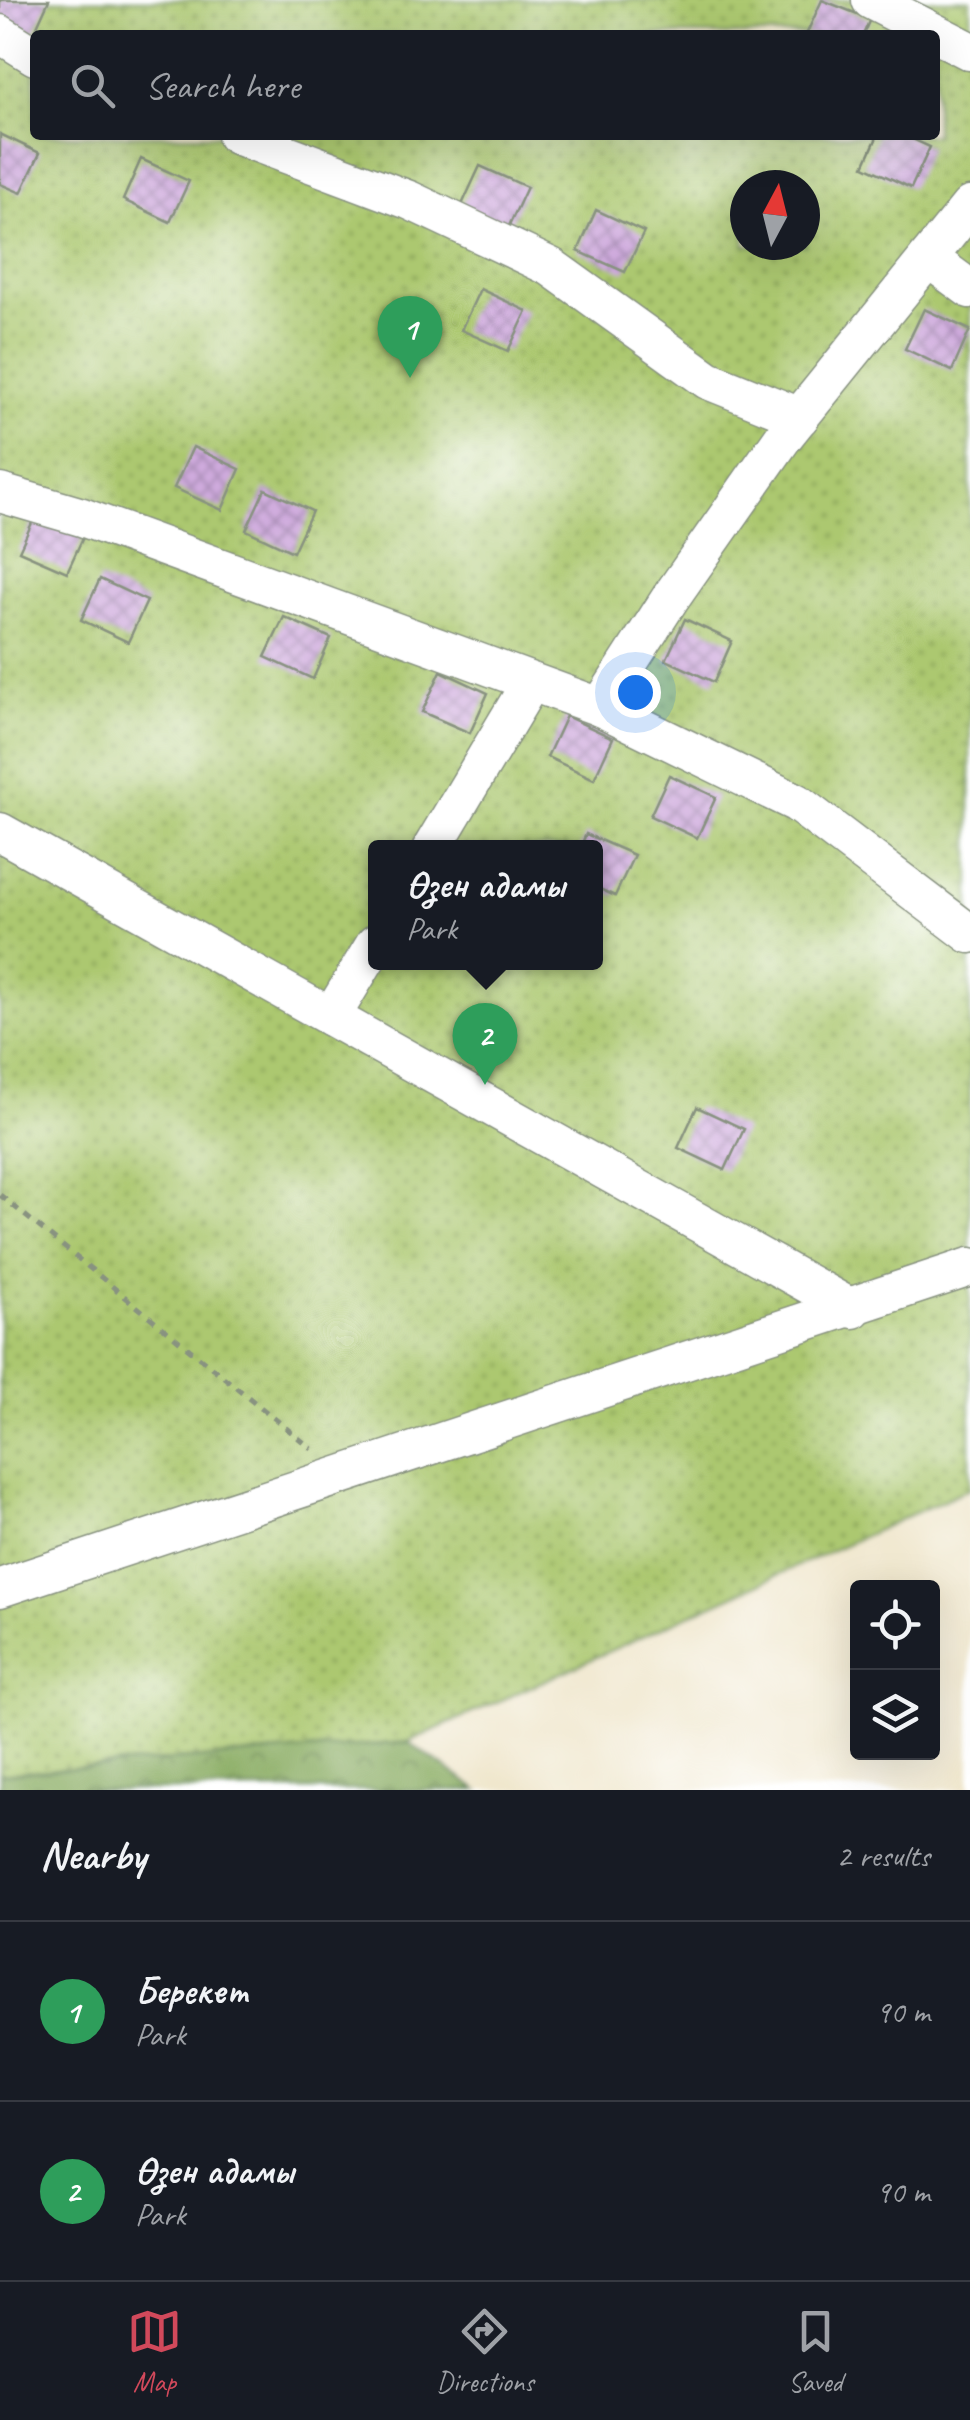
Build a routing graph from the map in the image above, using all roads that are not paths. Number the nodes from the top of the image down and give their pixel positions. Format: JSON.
{"nodes":[{"id":1,"x":872,"y":0,"type":"edge"},
{"id":2,"x":930,"y":30,"type":"edge"},
{"id":3,"x":0,"y":34,"type":"edge"},
{"id":4,"x":940,"y":35,"type":"edge"},
{"id":5,"x":970,"y":51,"type":"edge"},
{"id":6,"x":30,"y":53,"type":"edge"},
{"id":7,"x":249,"y":140,"type":"edge"},
{"id":8,"x":970,"y":206,"type":"edge"},
{"id":9,"x":928,"y":258,"type":"junction"},
{"id":10,"x":970,"y":290,"type":"edge"},
{"id":11,"x":800,"y":417,"type":"junction"},
{"id":12,"x":0,"y":493,"type":"edge"},
{"id":13,"x":531,"y":682,"type":"junction"},
{"id":14,"x":600,"y":707,"type":"junction"},
{"id":15,"x":0,"y":832,"type":"edge"},
{"id":16,"x":437,"y":840,"type":"edge"},
{"id":17,"x":970,"y":934,"type":"edge"},
{"id":18,"x":368,"y":956,"type":"edge"},
{"id":19,"x":332,"y":1017,"type":"junction"},
{"id":20,"x":970,"y":1267,"type":"edge"},
{"id":21,"x":853,"y":1308,"type":"junction"},
{"id":22,"x":0,"y":1588,"type":"edge"}],
"edges":[{"from":1,"to":2,"type":"street"},
{"from":3,"to":6,"type":"street"},
{"from":4,"to":5,"type":"street"},
{"from":7,"to":11,"type":"street"},
{"from":8,"to":9,"type":"street"},
{"from":9,"to":10,"type":"street"},
{"from":9,"to":11,"type":"street"},
{"from":11,"to":14,"type":"street"},
{"from":12,"to":13,"type":"street"},
{"from":13,"to":14,"type":"street"},
{"from":13,"to":16,"type":"street"},
{"from":14,"to":17,"type":"street"},
{"from":15,"to":19,"type":"street"},
{"from":18,"to":19,"type":"street"},
{"from":19,"to":21,"type":"street"},
{"from":20,"to":21,"type":"street"},
{"from":21,"to":22,"type":"street"}]}
